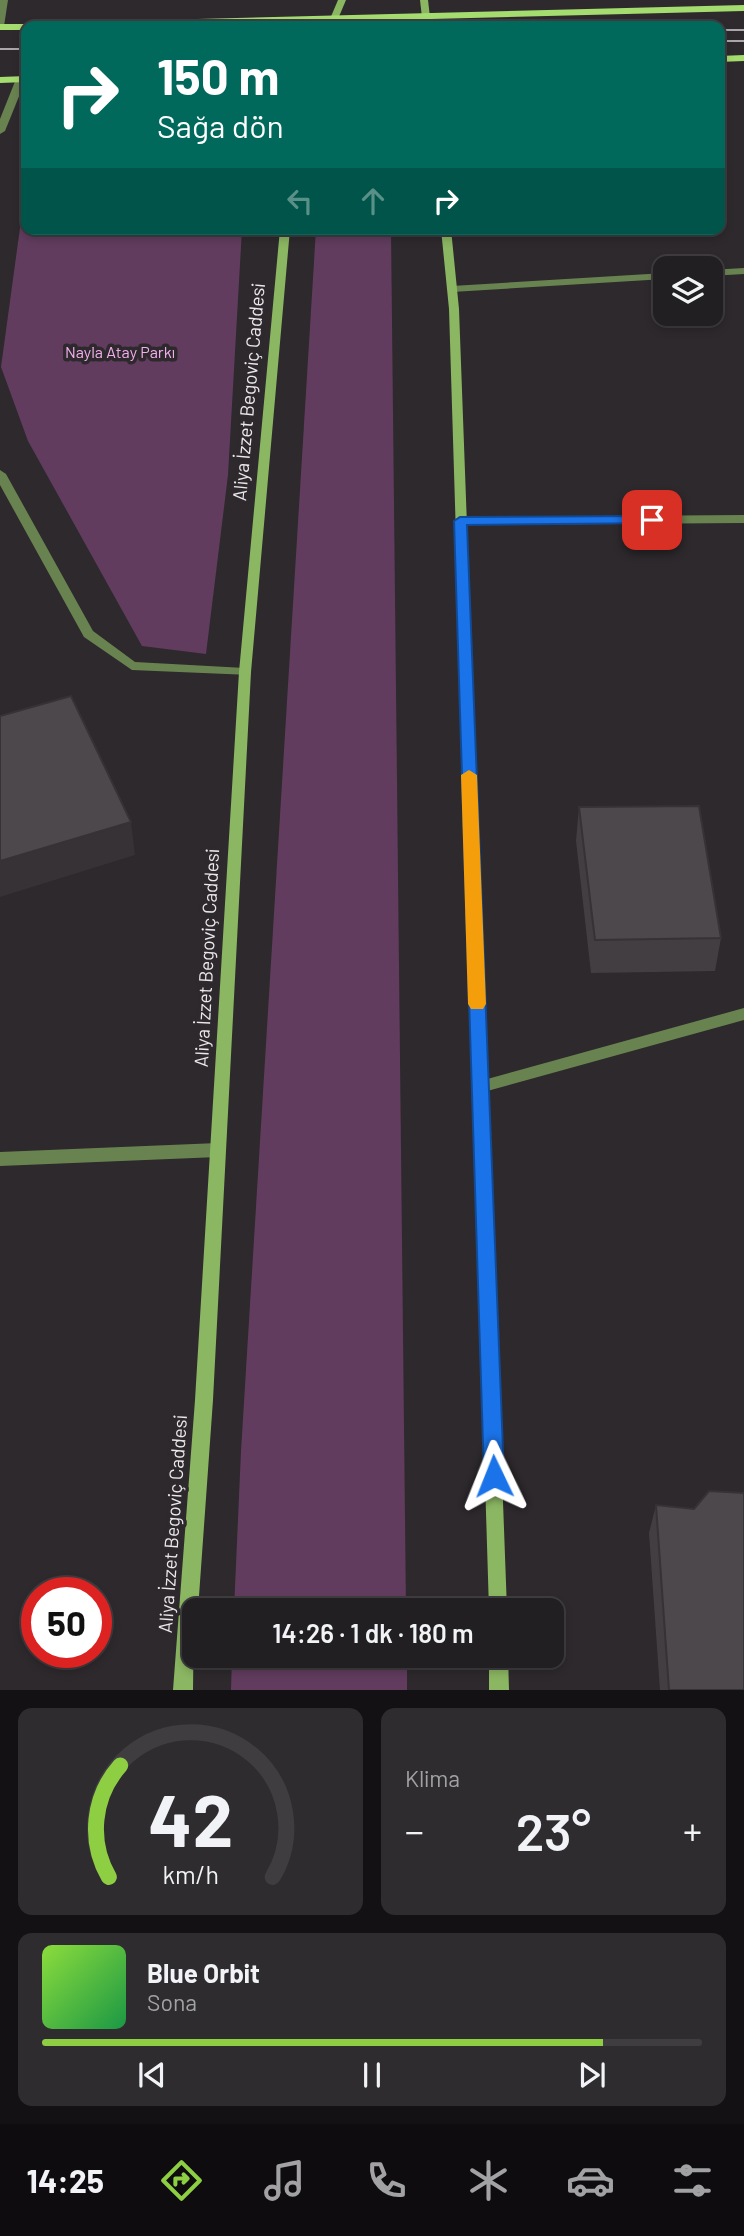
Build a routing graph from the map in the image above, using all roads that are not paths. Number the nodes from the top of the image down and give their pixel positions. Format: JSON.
{"nodes":[{"id":1,"x":4,"y":0,"type":"edge"},
{"id":2,"x":342,"y":0,"type":"edge"},
{"id":3,"x":424,"y":0,"type":"edge"},
{"id":4,"x":716,"y":4,"type":"edge"},
{"id":5,"x":744,"y":8,"type":"edge"},
{"id":6,"x":333,"y":21,"type":"edge"},
{"id":7,"x":426,"y":21,"type":"edge"},
{"id":8,"x":0,"y":27,"type":"edge"},
{"id":9,"x":21,"y":27,"type":"edge"},
{"id":10,"x":744,"y":58,"type":"edge"},
{"id":11,"x":725,"y":59,"type":"edge"},
{"id":12,"x":0,"y":80,"type":"edge"},
{"id":13,"x":21,"y":80,"type":"edge"},
{"id":14,"x":21,"y":86,"type":"edge"},
{"id":15,"x":0,"y":131,"type":"edge"},
{"id":16,"x":284,"y":235,"type":"edge"},
{"id":17,"x":447,"y":235,"type":"edge"},
{"id":18,"x":744,"y":271,"type":"edge"},
{"id":19,"x":723,"y":272,"type":"edge"},
{"id":20,"x":653,"y":277,"type":"edge"},
{"id":21,"x":452,"y":289,"type":"junction"},
{"id":22,"x":0,"y":474,"type":"edge"},
{"id":23,"x":744,"y":519,"type":"edge"},
{"id":24,"x":460,"y":521,"type":"junction"},
{"id":25,"x":246,"y":672,"type":"junction"},
{"id":26,"x":744,"y":1014,"type":"edge"},
{"id":27,"x":480,"y":1087,"type":"junction"},
{"id":28,"x":218,"y":1150,"type":"junction"},
{"id":29,"x":0,"y":1159,"type":"edge"},
{"id":30,"x":498,"y":1598,"type":"edge"},
{"id":31,"x":499,"y":1668,"type":"edge"},
{"id":32,"x":183,"y":1690,"type":"edge"},
{"id":33,"x":499,"y":1690,"type":"edge"}],
"edges":[{"from":1,"to":8,"type":"street"},
{"from":2,"to":6,"type":"main road"},
{"from":3,"to":7,"type":"main road"},
{"from":4,"to":5,"type":"main road"},
{"from":4,"to":7,"type":"main road"},
{"from":8,"to":9,"type":"main road"},
{"from":10,"to":11,"type":"main road"},
{"from":12,"to":13,"type":"main road"},
{"from":14,"to":15,"type":"street"},
{"from":16,"to":25,"type":"main road","name":"Aliya İzzet Begoviç Caddesi"},
{"from":17,"to":21,"type":"main road"},
{"from":18,"to":19,"type":"street"},
{"from":20,"to":21,"type":"street"},
{"from":21,"to":24,"type":"main road"},
{"from":22,"to":25,"type":"street"},
{"from":23,"to":24,"type":"street"},
{"from":24,"to":27,"type":"main road"},
{"from":25,"to":28,"type":"main road","name":"Aliya İzzet Begoviç Caddesi"},
{"from":26,"to":27,"type":"street"},
{"from":27,"to":30,"type":"main road"},
{"from":28,"to":29,"type":"street"},
{"from":28,"to":32,"type":"main road","name":"Aliya İzzet Begoviç Caddesi"},
{"from":31,"to":33,"type":"main road"}]}
